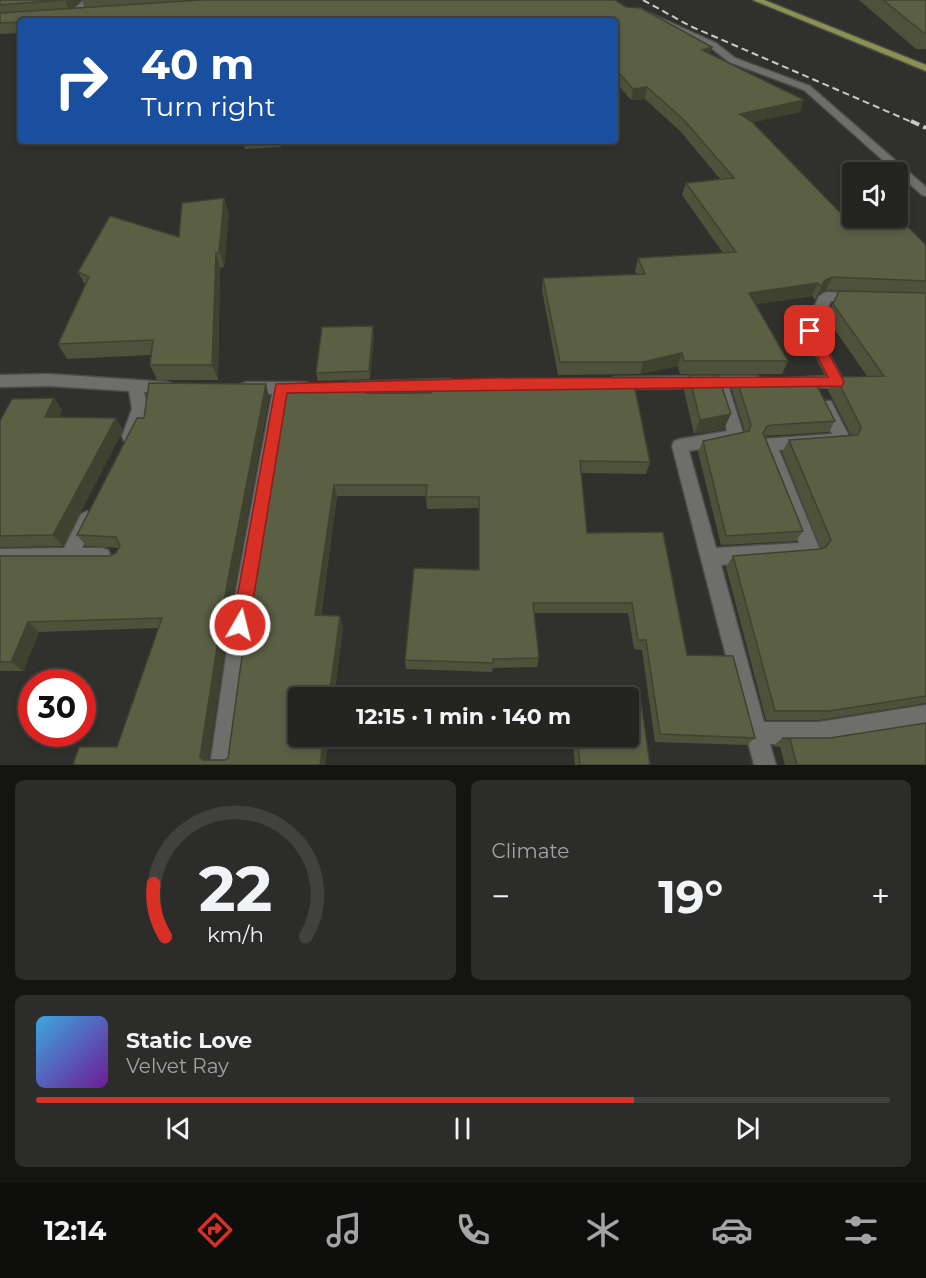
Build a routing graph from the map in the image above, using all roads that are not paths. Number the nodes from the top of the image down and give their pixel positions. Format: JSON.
{"nodes":[{"id":1,"x":88,"y":0,"type":"edge"},
{"id":2,"x":757,"y":0,"type":"edge"},
{"id":3,"x":83,"y":14,"type":"edge"},
{"id":4,"x":72,"y":15,"type":"junction"},
{"id":5,"x":640,"y":15,"type":"edge"},
{"id":6,"x":61,"y":16,"type":"edge"},
{"id":7,"x":924,"y":66,"type":"edge"},
{"id":8,"x":926,"y":194,"type":"edge"},
{"id":9,"x":870,"y":298,"type":"edge"},
{"id":10,"x":0,"y":381,"type":"edge"},
{"id":11,"x":720,"y":382,"type":"junction"},
{"id":12,"x":815,"y":382,"type":"junction"},
{"id":13,"x":603,"y":383,"type":"edge"},
{"id":14,"x":135,"y":385,"type":"junction"},
{"id":15,"x":462,"y":385,"type":"edge"},
{"id":16,"x":180,"y":388,"type":"edge"},
{"id":17,"x":225,"y":388,"type":"edge"},
{"id":18,"x":281,"y":388,"type":"junction"},
{"id":19,"x":123,"y":446,"type":"edge"},
{"id":20,"x":94,"y":506,"type":"edge"},
{"id":21,"x":69,"y":556,"type":"junction"},
{"id":22,"x":117,"y":556,"type":"edge"},
{"id":23,"x":0,"y":557,"type":"edge"},
{"id":24,"x":710,"y":557,"type":"junction"},
{"id":25,"x":926,"y":716,"type":"edge"},
{"id":26,"x":756,"y":733,"type":"junction"},
{"id":27,"x":221,"y":765,"type":"edge"},
{"id":28,"x":765,"y":765,"type":"edge"}],
"edges":[{"from":1,"to":4,"type":"street"},
{"from":2,"to":7,"type":"main road"},
{"from":3,"to":4,"type":"street"},
{"from":4,"to":6,"type":"street"},
{"from":5,"to":8,"type":"street"},
{"from":9,"to":12,"type":"street"},
{"from":10,"to":14,"type":"street"},
{"from":11,"to":12,"type":"street"},
{"from":11,"to":13,"type":"street"},
{"from":11,"to":24,"type":"street"},
{"from":12,"to":24,"type":"street"},
{"from":14,"to":16,"type":"street"},
{"from":14,"to":19,"type":"street"},
{"from":15,"to":18,"type":"street"},
{"from":17,"to":18,"type":"street"},
{"from":18,"to":27,"type":"street"},
{"from":20,"to":21,"type":"street"},
{"from":21,"to":22,"type":"street"},
{"from":21,"to":23,"type":"street"},
{"from":24,"to":26,"type":"street"},
{"from":25,"to":26,"type":"street"},
{"from":26,"to":28,"type":"street"}]}
